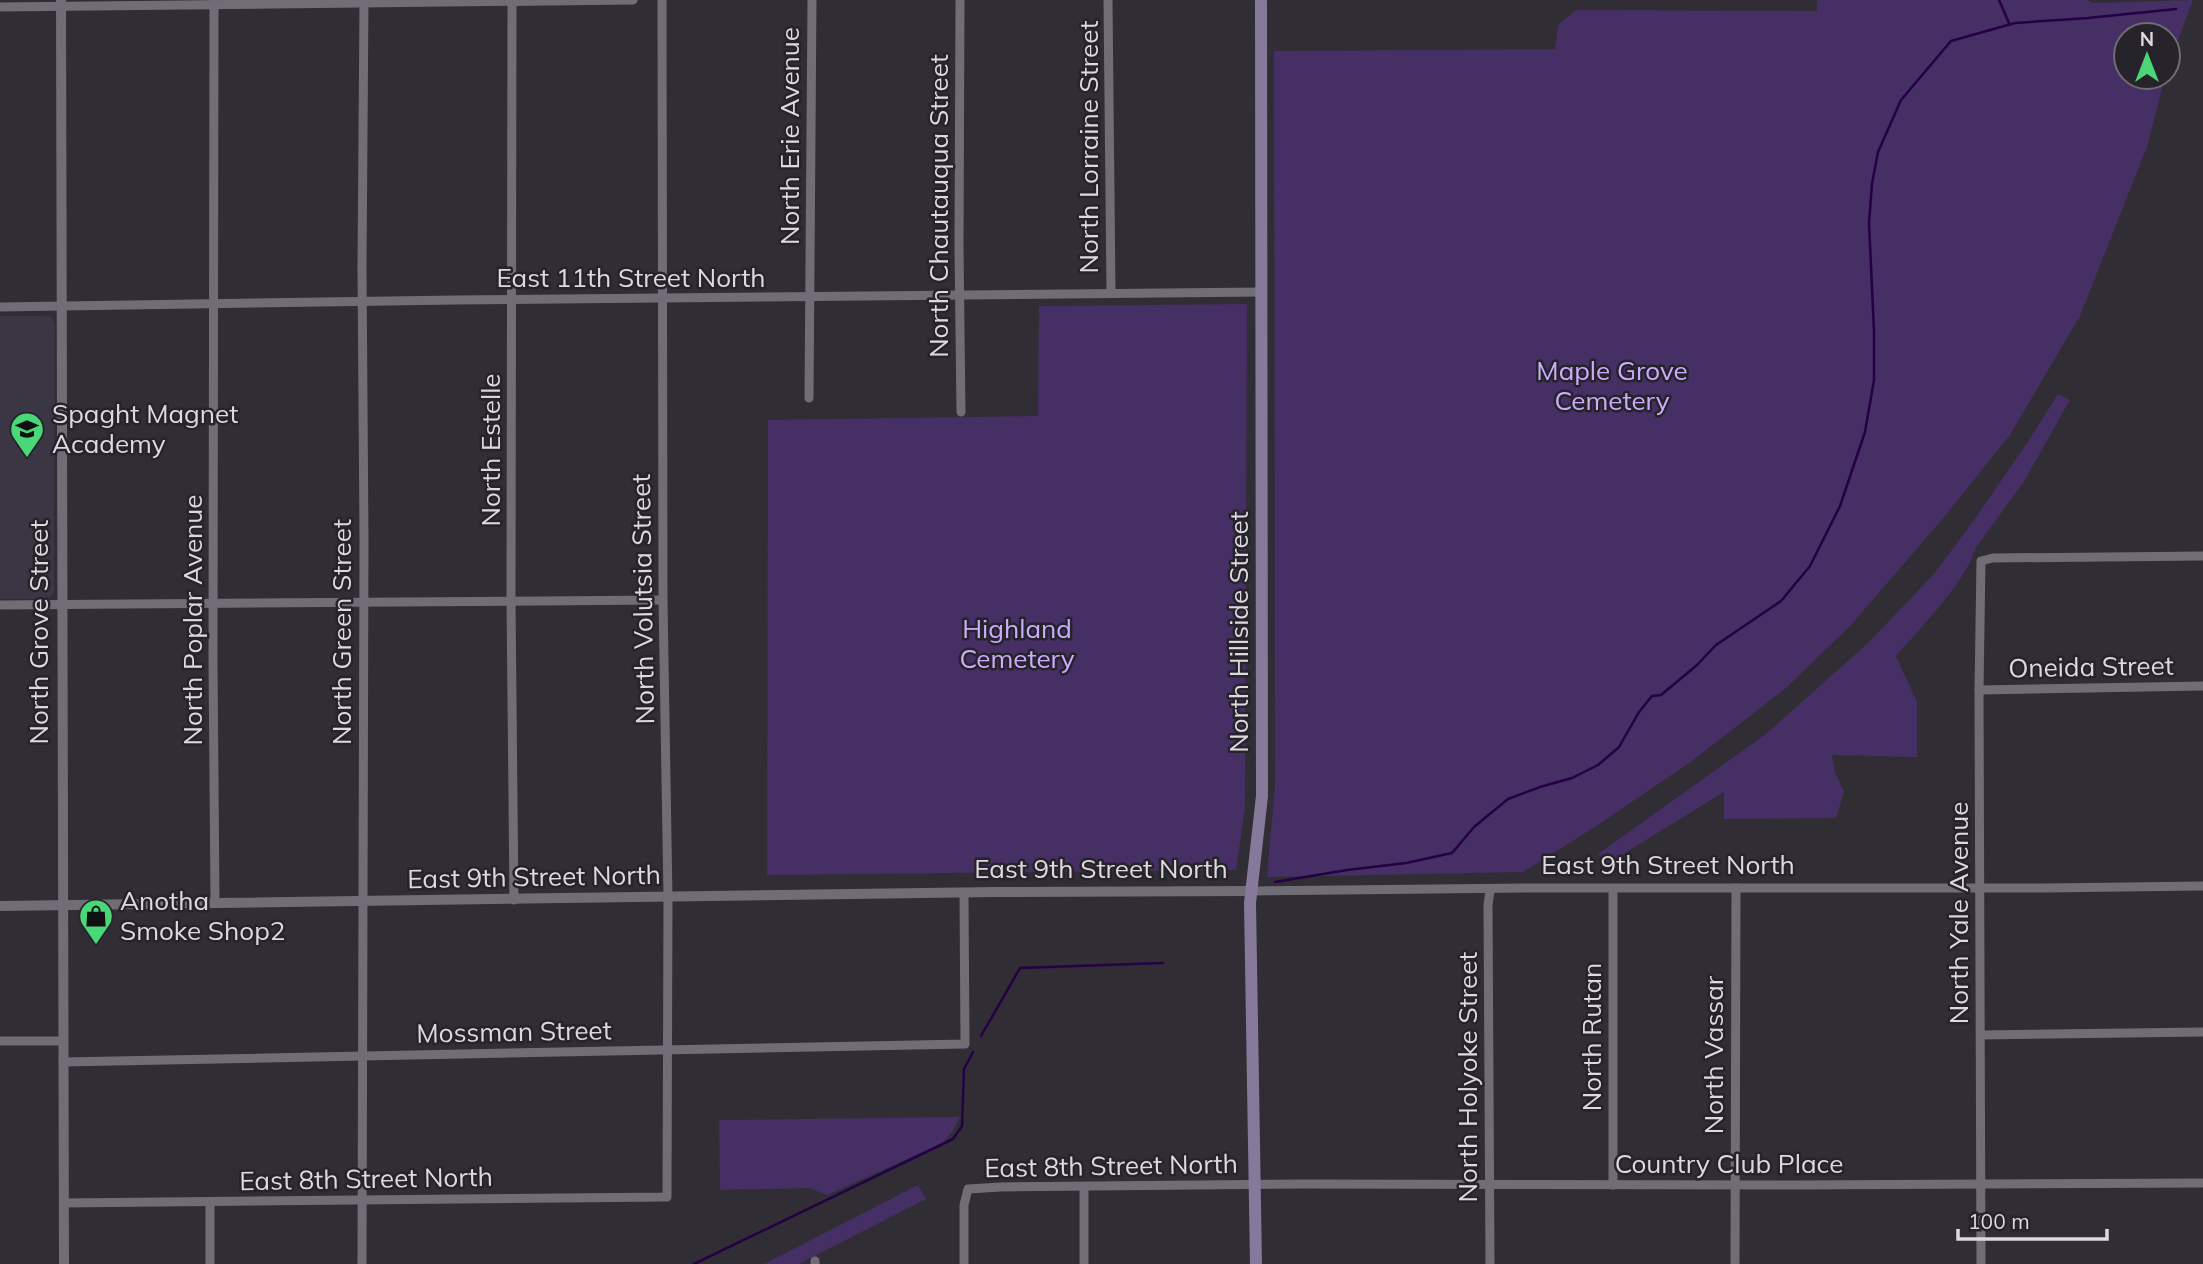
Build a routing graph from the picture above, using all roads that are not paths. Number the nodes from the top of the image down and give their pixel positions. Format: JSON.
{"nodes":[{"id":1,"x":633,"y":0,"type":"edge"},
{"id":2,"x":662,"y":0,"type":"edge"},
{"id":3,"x":812,"y":0,"type":"edge"},
{"id":4,"x":960,"y":0,"type":"edge"},
{"id":5,"x":1108,"y":0,"type":"edge"},
{"id":6,"x":1261,"y":0,"type":"edge"},
{"id":7,"x":512,"y":1,"type":"edge"},
{"id":8,"x":214,"y":2,"type":"edge"},
{"id":9,"x":364,"y":2,"type":"edge"},
{"id":10,"x":61,"y":3,"type":"edge"},
{"id":11,"x":0,"y":7,"type":"edge"},
{"id":12,"x":1262,"y":292,"type":"junction"},
{"id":13,"x":1111,"y":293,"type":"junction"},
{"id":14,"x":960,"y":294,"type":"junction"},
{"id":15,"x":810,"y":297,"type":"junction"},
{"id":16,"x":663,"y":299,"type":"junction"},
{"id":17,"x":512,"y":300,"type":"junction"},
{"id":18,"x":362,"y":301,"type":"junction"},
{"id":19,"x":214,"y":304,"type":"junction"},
{"id":20,"x":61,"y":306,"type":"junction"},
{"id":21,"x":0,"y":307,"type":"edge"},
{"id":22,"x":809,"y":398,"type":"dead end"},
{"id":23,"x":961,"y":412,"type":"dead end"},
{"id":24,"x":2203,"y":556,"type":"edge"},
{"id":25,"x":663,"y":600,"type":"junction"},
{"id":26,"x":512,"y":601,"type":"junction"},
{"id":27,"x":213,"y":602,"type":"junction"},
{"id":28,"x":364,"y":602,"type":"junction"},
{"id":29,"x":62,"y":604,"type":"junction"},
{"id":30,"x":0,"y":605,"type":"edge"},
{"id":31,"x":2203,"y":686,"type":"edge"},
{"id":32,"x":1979,"y":690,"type":"junction"},
{"id":33,"x":2203,"y":886,"type":"edge"},
{"id":34,"x":1736,"y":888,"type":"junction"},
{"id":35,"x":1980,"y":888,"type":"junction"},
{"id":36,"x":1613,"y":889,"type":"junction"},
{"id":37,"x":1490,"y":890,"type":"junction"},
{"id":38,"x":1251,"y":891,"type":"junction"},
{"id":39,"x":964,"y":893,"type":"junction"},
{"id":40,"x":668,"y":898,"type":"junction"},
{"id":41,"x":514,"y":900,"type":"junction"},
{"id":42,"x":362,"y":901,"type":"junction"},
{"id":43,"x":215,"y":903,"type":"junction"},
{"id":44,"x":62,"y":905,"type":"junction"},
{"id":45,"x":0,"y":906,"type":"edge"},
{"id":46,"x":2203,"y":1032,"type":"edge"},
{"id":47,"x":1981,"y":1035,"type":"junction"},
{"id":48,"x":0,"y":1041,"type":"edge"},
{"id":49,"x":63,"y":1041,"type":"junction"},
{"id":50,"x":668,"y":1051,"type":"junction"},
{"id":51,"x":361,"y":1056,"type":"junction"},
{"id":52,"x":63,"y":1062,"type":"junction"},
{"id":53,"x":2203,"y":1183,"type":"edge"},
{"id":54,"x":1490,"y":1184,"type":"junction"},
{"id":55,"x":1734,"y":1184,"type":"junction"},
{"id":56,"x":1982,"y":1184,"type":"junction"},
{"id":57,"x":1255,"y":1185,"type":"junction"},
{"id":58,"x":1613,"y":1185,"type":"junction"},
{"id":59,"x":1084,"y":1187,"type":"junction"},
{"id":60,"x":667,"y":1197,"type":"joint"},
{"id":61,"x":361,"y":1200,"type":"junction"},
{"id":62,"x":210,"y":1202,"type":"junction"},
{"id":63,"x":64,"y":1203,"type":"junction"},
{"id":64,"x":64,"y":1264,"type":"edge"},
{"id":65,"x":210,"y":1264,"type":"edge"},
{"id":66,"x":362,"y":1264,"type":"edge"},
{"id":67,"x":964,"y":1264,"type":"edge"},
{"id":68,"x":1084,"y":1264,"type":"edge"},
{"id":69,"x":1256,"y":1264,"type":"edge"},
{"id":70,"x":1490,"y":1264,"type":"edge"},
{"id":71,"x":1735,"y":1264,"type":"edge"},
{"id":72,"x":1981,"y":1264,"type":"edge"}],
"edges":[{"from":1,"to":7,"type":"street"},
{"from":2,"to":16,"type":"street","name":"North Volutsia Street"},
{"from":3,"to":15,"type":"street","name":"North Erie Avenue"},
{"from":4,"to":14,"type":"street","name":"North Chautauqua Street"},
{"from":5,"to":13,"type":"street","name":"North Lorraine Street"},
{"from":6,"to":12,"type":"main road","name":"North Hillside Street"},
{"from":7,"to":9,"type":"street"},
{"from":7,"to":17,"type":"street","name":"North Estelle"},
{"from":8,"to":9,"type":"street"},
{"from":8,"to":10,"type":"street"},
{"from":8,"to":19,"type":"street","name":"North Poplar Avenue"},
{"from":9,"to":18,"type":"street","name":"North Green Street"},
{"from":10,"to":11,"type":"street"},
{"from":10,"to":20,"type":"street","name":"North Grove Street"},
{"from":12,"to":13,"type":"street","name":"East 11th Street North"},
{"from":12,"to":38,"type":"main road","name":"North Hillside Street"},
{"from":13,"to":14,"type":"street","name":"East 11th Street North"},
{"from":14,"to":15,"type":"street","name":"East 11th Street North"},
{"from":14,"to":23,"type":"street","name":"North Chautauqua Street"},
{"from":15,"to":16,"type":"street","name":"East 11th Street North"},
{"from":15,"to":22,"type":"street","name":"North Erie Avenue"},
{"from":16,"to":17,"type":"street","name":"East 11th Street North"},
{"from":16,"to":25,"type":"street","name":"North Volutsia Street"},
{"from":17,"to":18,"type":"street","name":"East 11th Street North"},
{"from":17,"to":26,"type":"street","name":"North Estelle"},
{"from":18,"to":19,"type":"street","name":"East 11th Street North"},
{"from":18,"to":28,"type":"street","name":"North Green Street"},
{"from":19,"to":20,"type":"street","name":"East 11th Street North"},
{"from":19,"to":27,"type":"street","name":"North Poplar Avenue"},
{"from":20,"to":21,"type":"street","name":"East 11th Street North"},
{"from":20,"to":29,"type":"street","name":"North Grove Street"},
{"from":24,"to":32,"type":"street","name":"North Yale Avenue"},
{"from":25,"to":26,"type":"street"},
{"from":25,"to":40,"type":"street","name":"North Volutsia Street"},
{"from":26,"to":28,"type":"street"},
{"from":26,"to":41,"type":"street","name":"North Estelle"},
{"from":27,"to":28,"type":"street"},
{"from":27,"to":29,"type":"street"},
{"from":27,"to":43,"type":"street","name":"North Poplar Avenue"},
{"from":28,"to":42,"type":"street","name":"North Green Street"},
{"from":29,"to":30,"type":"street"},
{"from":29,"to":44,"type":"street","name":"North Grove Street"},
{"from":31,"to":32,"type":"street","name":"Oneida Street"},
{"from":32,"to":35,"type":"street","name":"North Yale Avenue"},
{"from":33,"to":35,"type":"street","name":"East 9th Street North"},
{"from":34,"to":35,"type":"street","name":"East 9th Street North"},
{"from":34,"to":36,"type":"street","name":"East 9th Street North"},
{"from":34,"to":55,"type":"street","name":"North Vassar"},
{"from":35,"to":47,"type":"street","name":"North Yale Avenue"},
{"from":36,"to":37,"type":"street","name":"East 9th Street North"},
{"from":36,"to":58,"type":"street","name":"North Rutan"},
{"from":37,"to":38,"type":"street","name":"East 9th Street North"},
{"from":37,"to":54,"type":"street","name":"North Holyoke Street"},
{"from":38,"to":39,"type":"street","name":"East 9th Street North"},
{"from":38,"to":57,"type":"main road","name":"North Hillside Street"},
{"from":39,"to":40,"type":"street","name":"East 9th Street North"},
{"from":39,"to":50,"type":"street","name":"Mossman Street"},
{"from":40,"to":41,"type":"street","name":"East 9th Street North"},
{"from":40,"to":50,"type":"street","name":"North Volutsia Street"},
{"from":41,"to":42,"type":"street","name":"East 9th Street North"},
{"from":42,"to":43,"type":"street","name":"East 9th Street North"},
{"from":42,"to":51,"type":"street","name":"North Green Street"},
{"from":43,"to":44,"type":"street","name":"East 9th Street North"},
{"from":44,"to":45,"type":"street","name":"East 9th Street North"},
{"from":44,"to":49,"type":"street","name":"North Grove Street"},
{"from":46,"to":47,"type":"street"},
{"from":47,"to":56,"type":"street","name":"North Yale Avenue"},
{"from":48,"to":49,"type":"street"},
{"from":49,"to":52,"type":"street","name":"North Grove Street"},
{"from":50,"to":51,"type":"street","name":"Mossman Street"},
{"from":50,"to":60,"type":"street","name":"North Volutsia Street"},
{"from":51,"to":52,"type":"street","name":"Mossman Street"},
{"from":51,"to":61,"type":"street","name":"North Green Street"},
{"from":52,"to":63,"type":"street","name":"North Grove Street"},
{"from":53,"to":56,"type":"street","name":"Country Club Place"},
{"from":54,"to":57,"type":"street","name":"Country Club Place"},
{"from":54,"to":58,"type":"street","name":"Country Club Place"},
{"from":54,"to":70,"type":"street","name":"North Holyoke Street"},
{"from":55,"to":56,"type":"street","name":"Country Club Place"},
{"from":55,"to":58,"type":"street","name":"Country Club Place"},
{"from":55,"to":71,"type":"street","name":"North Vassar"},
{"from":56,"to":72,"type":"street","name":"North Yale Avenue"},
{"from":57,"to":59,"type":"street","name":"East 8th Street North"},
{"from":57,"to":69,"type":"main road","name":"North Hillside Street"},
{"from":59,"to":67,"type":"street","name":"East 8th Street North"},
{"from":59,"to":68,"type":"street"},
{"from":60,"to":61,"type":"street","name":"East 8th Street North"},
{"from":61,"to":62,"type":"street","name":"East 8th Street North"},
{"from":61,"to":66,"type":"street","name":"North Green Street"},
{"from":62,"to":63,"type":"street","name":"East 8th Street North"},
{"from":62,"to":65,"type":"street"},
{"from":63,"to":64,"type":"street","name":"North Grove Street"}]}
